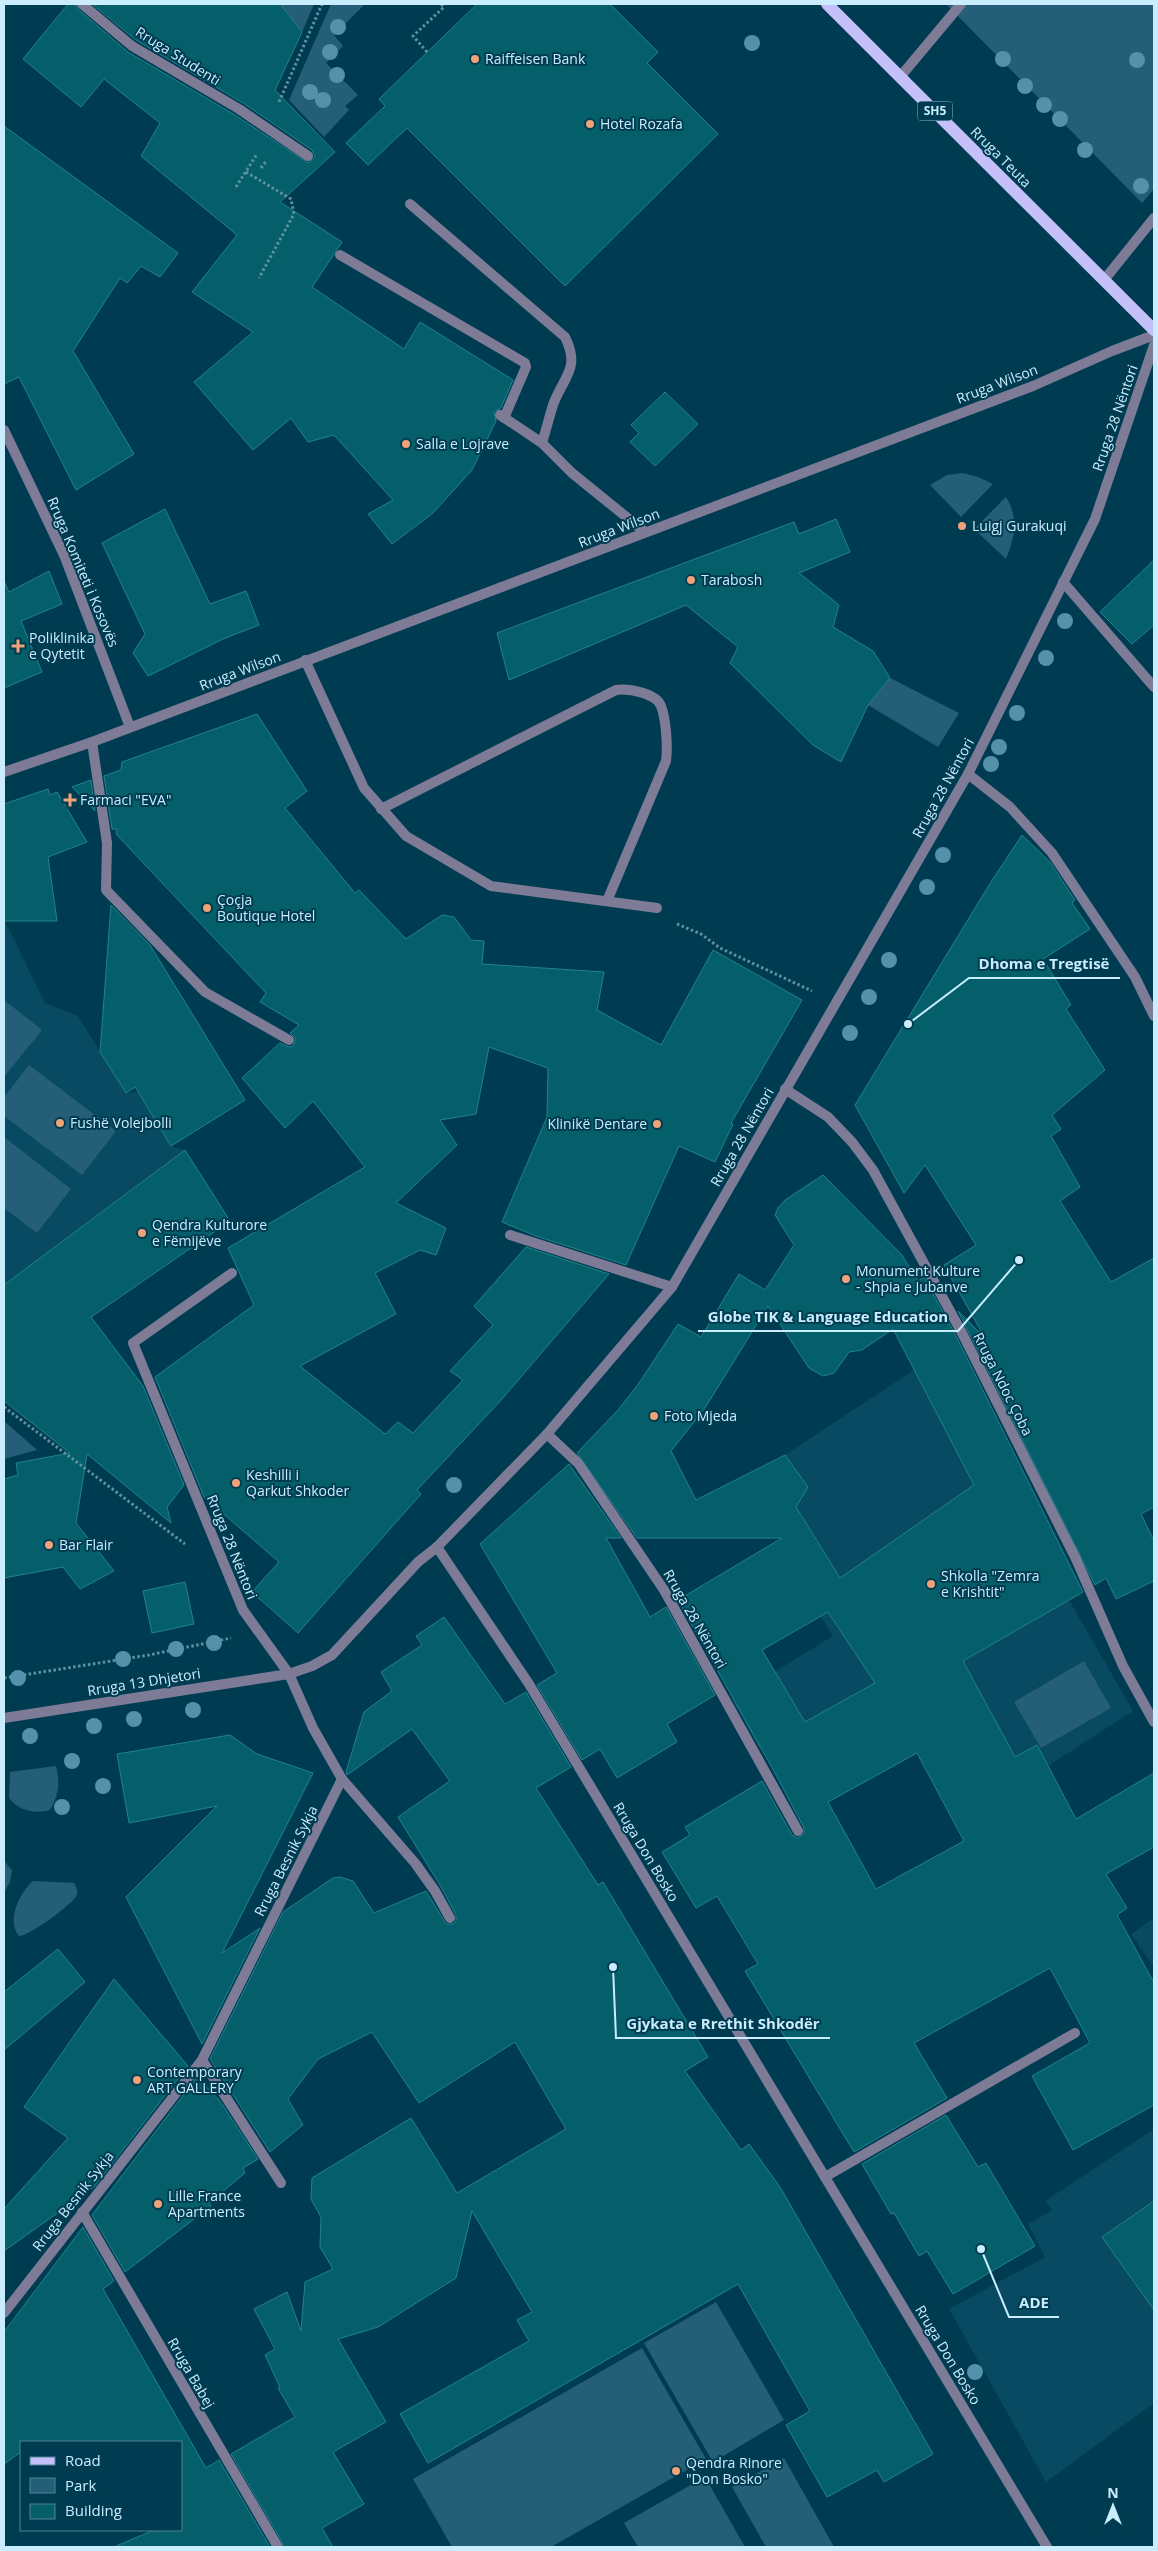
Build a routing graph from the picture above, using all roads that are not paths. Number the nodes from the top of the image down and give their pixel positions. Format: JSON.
{"nodes":[{"id":1,"x":82,"y":4,"type":"edge"},
{"id":2,"x":827,"y":4,"type":"edge"},
{"id":3,"x":961,"y":4,"type":"edge"},
{"id":4,"x":900,"y":77,"type":"junction"},
{"id":5,"x":308,"y":156,"type":"dead end"},
{"id":6,"x":410,"y":204,"type":"dead end"},
{"id":7,"x":1154,"y":218,"type":"edge"},
{"id":8,"x":340,"y":255,"type":"dead end"},
{"id":9,"x":1104,"y":280,"type":"junction"},
{"id":10,"x":1154,"y":330,"type":"edge"},
{"id":11,"x":1154,"y":336,"type":"edge"},
{"id":12,"x":1154,"y":345,"type":"edge"},
{"id":13,"x":4,"y":430,"type":"edge"},
{"id":14,"x":542,"y":443,"type":"junction"},
{"id":15,"x":645,"y":532,"type":"junction"},
{"id":16,"x":1063,"y":582,"type":"junction"},
{"id":17,"x":305,"y":660,"type":"junction"},
{"id":18,"x":1154,"y":687,"type":"edge"},
{"id":19,"x":130,"y":727,"type":"junction"},
{"id":20,"x":92,"y":742,"type":"junction"},
{"id":21,"x":4,"y":772,"type":"edge"},
{"id":22,"x":968,"y":774,"type":"junction"},
{"id":23,"x":381,"y":809,"type":"junction"},
{"id":24,"x":607,"y":902,"type":"junction"},
{"id":25,"x":657,"y":908,"type":"road end"},
{"id":26,"x":1154,"y":1016,"type":"edge"},
{"id":27,"x":289,"y":1040,"type":"dead end"},
{"id":28,"x":786,"y":1089,"type":"junction"},
{"id":29,"x":510,"y":1235,"type":"dead end"},
{"id":30,"x":232,"y":1273,"type":"dead end"},
{"id":31,"x":672,"y":1287,"type":"junction"},
{"id":32,"x":547,"y":1434,"type":"junction"},
{"id":33,"x":437,"y":1547,"type":"junction"},
{"id":34,"x":289,"y":1674,"type":"junction"},
{"id":35,"x":4,"y":1718,"type":"edge"},
{"id":36,"x":1154,"y":1722,"type":"edge"},
{"id":37,"x":342,"y":1779,"type":"junction"},
{"id":38,"x":798,"y":1831,"type":"dead end"},
{"id":39,"x":450,"y":1918,"type":"dead end"},
{"id":40,"x":1075,"y":2033,"type":"dead end"},
{"id":41,"x":202,"y":2060,"type":"junction"},
{"id":42,"x":825,"y":2177,"type":"junction"},
{"id":43,"x":281,"y":2183,"type":"dead end"},
{"id":44,"x":82,"y":2212,"type":"junction"},
{"id":45,"x":4,"y":2313,"type":"edge"},
{"id":46,"x":278,"y":2547,"type":"edge"},
{"id":47,"x":1047,"y":2547,"type":"edge"}],
"edges":[{"from":1,"to":5,"type":"street","name":"Rruga Studenti"},
{"from":2,"to":4,"type":"main road","name":"Rruga Teuta","number":"SH5"},
{"from":3,"to":4,"type":"street"},
{"from":4,"to":9,"type":"main road","name":"Rruga Teuta","number":"SH5"},
{"from":6,"to":14,"type":"street"},
{"from":7,"to":9,"type":"street"},
{"from":8,"to":14,"type":"street"},
{"from":9,"to":10,"type":"main road","name":"Rruga Teuta","number":"SH5"},
{"from":11,"to":15,"type":"street","name":"Rruga Wilson"},
{"from":12,"to":16,"type":"street","name":"Rruga 28 Nëntori"},
{"from":13,"to":19,"type":"street","name":"Rruga Komiteti i Kosovës"},
{"from":14,"to":15,"type":"street"},
{"from":15,"to":17,"type":"street","name":"Rruga Wilson"},
{"from":16,"to":18,"type":"street"},
{"from":16,"to":22,"type":"street","name":"Rruga 28 Nëntori"},
{"from":17,"to":19,"type":"street","name":"Rruga Wilson"},
{"from":17,"to":23,"type":"street"},
{"from":19,"to":20,"type":"street","name":"Rruga Wilson"},
{"from":20,"to":21,"type":"street","name":"Rruga Wilson"},
{"from":20,"to":27,"type":"street"},
{"from":22,"to":26,"type":"street"},
{"from":22,"to":28,"type":"street","name":"Rruga 28 Nëntori"},
{"from":23,"to":24,"type":"street"},
{"from":23,"to":24,"type":"street"},
{"from":24,"to":25,"type":"street"},
{"from":28,"to":31,"type":"street","name":"Rruga 28 Nëntori"},
{"from":28,"to":36,"type":"street","name":"Rruga Ndoc Çoba"},
{"from":29,"to":31,"type":"street"},
{"from":30,"to":34,"type":"street","name":"Rruga 28 Nëntori"},
{"from":31,"to":32,"type":"street","name":"Rruga 28 Nëntori"},
{"from":32,"to":33,"type":"street","name":"Rruga 28 Nëntori"},
{"from":32,"to":38,"type":"street","name":"Rruga 28 Nëntori"},
{"from":33,"to":34,"type":"street","name":"Rruga 28 Nëntori"},
{"from":33,"to":42,"type":"street","name":"Rruga Don Bosko"},
{"from":34,"to":35,"type":"street","name":"Rruga 13 Dhjetori"},
{"from":34,"to":37,"type":"street"},
{"from":37,"to":39,"type":"street"},
{"from":37,"to":41,"type":"street","name":"Rruga Besnik Sykja"},
{"from":40,"to":42,"type":"street"},
{"from":41,"to":43,"type":"street"},
{"from":41,"to":44,"type":"street","name":"Rruga Besnik Sykja"},
{"from":42,"to":47,"type":"street","name":"Rruga Don Bosko"},
{"from":44,"to":45,"type":"street","name":"Rruga Besnik Sykja"},
{"from":44,"to":46,"type":"street","name":"Rruga Babej"}]}
